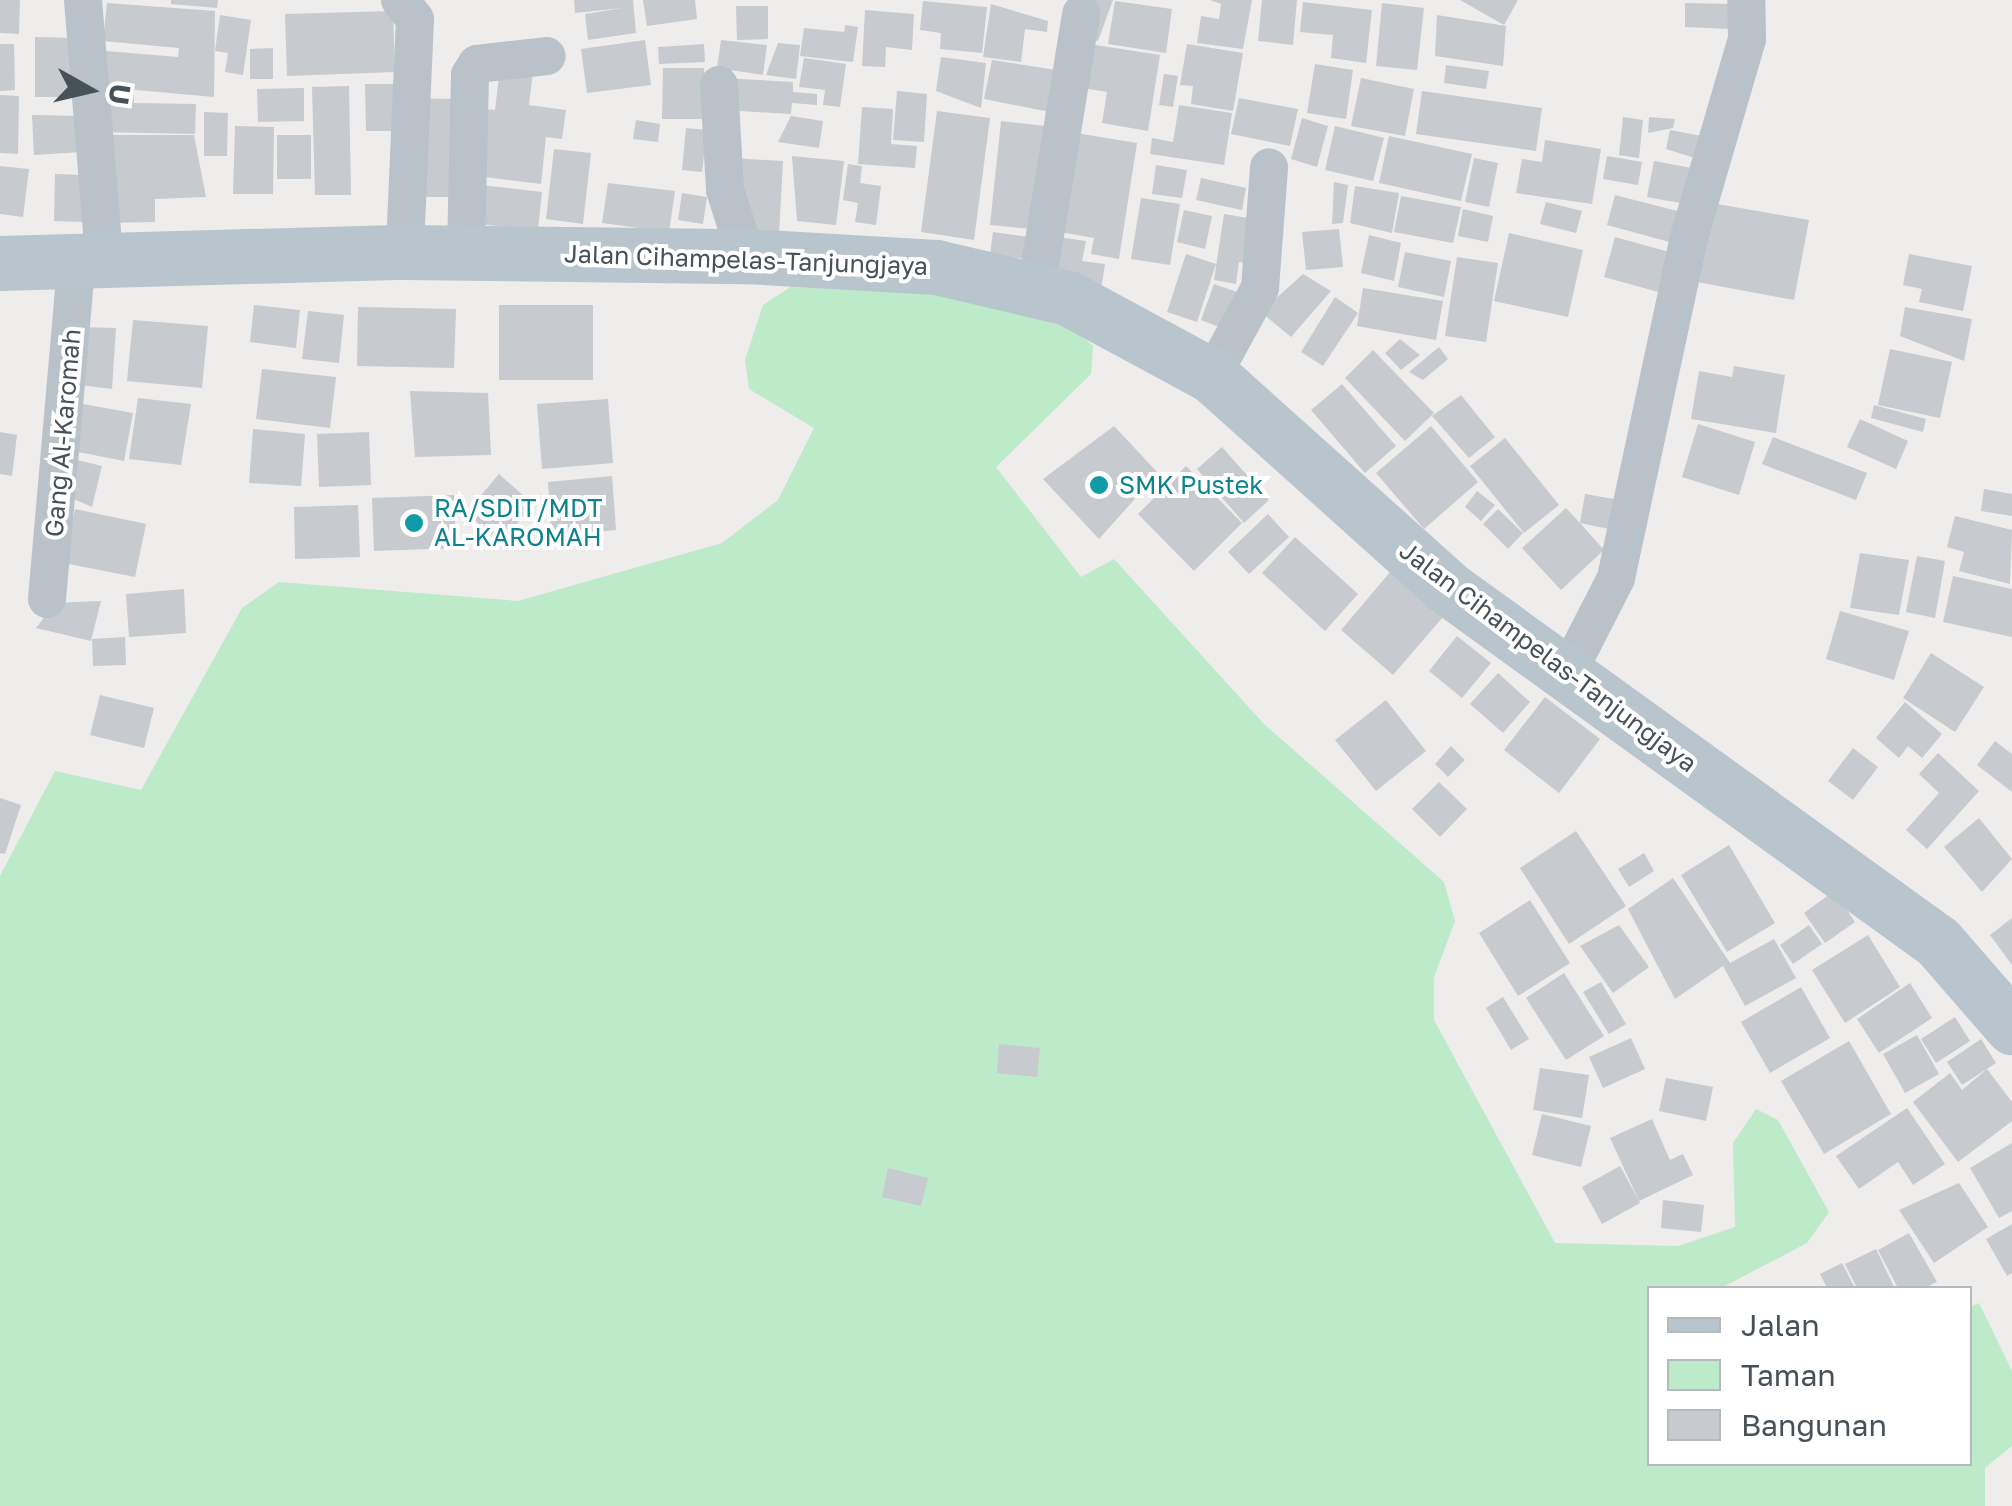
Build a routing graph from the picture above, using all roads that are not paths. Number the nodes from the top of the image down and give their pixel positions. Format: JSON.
{"nodes":[{"id":1,"x":83,"y":0,"type":"edge"},
{"id":2,"x":400,"y":0,"type":"edge"},
{"id":3,"x":1746,"y":0,"type":"edge"},
{"id":4,"x":1081,"y":14,"type":"dead end"},
{"id":5,"x":547,"y":56,"type":"dead end"},
{"id":6,"x":720,"y":85,"type":"dead end"},
{"id":7,"x":1269,"y":167,"type":"dead end"},
{"id":8,"x":406,"y":252,"type":"junction"},
{"id":9,"x":466,"y":252,"type":"junction"},
{"id":10,"x":746,"y":256,"type":"junction"},
{"id":11,"x":0,"y":264,"type":"edge"},
{"id":12,"x":90,"y":266,"type":"junction"},
{"id":13,"x":1036,"y":290,"type":"junction"},
{"id":14,"x":1212,"y":376,"type":"junction"},
{"id":15,"x":47,"y":599,"type":"dead end"},
{"id":16,"x":1569,"y":670,"type":"junction"},
{"id":17,"x":2012,"y":1028,"type":"edge"}],
"edges":[{"from":1,"to":12,"type":"street","name":"Gang Al-Karomah"},
{"from":2,"to":8,"type":"street"},
{"from":3,"to":16,"type":"street"},
{"from":4,"to":13,"type":"street"},
{"from":5,"to":9,"type":"street"},
{"from":6,"to":10,"type":"street"},
{"from":7,"to":14,"type":"street"},
{"from":8,"to":9,"type":"main road","name":"Jalan Cihampelas-Tanjungjaya"},
{"from":8,"to":12,"type":"main road","name":"Jalan Cihampelas-Tanjungjaya"},
{"from":9,"to":10,"type":"main road","name":"Jalan Cihampelas-Tanjungjaya"},
{"from":10,"to":13,"type":"main road","name":"Jalan Cihampelas-Tanjungjaya"},
{"from":11,"to":12,"type":"main road","name":"Jalan Cihampelas-Tanjungjaya"},
{"from":12,"to":15,"type":"street","name":"Gang Al-Karomah"},
{"from":13,"to":14,"type":"main road","name":"Jalan Cihampelas-Tanjungjaya"},
{"from":14,"to":16,"type":"main road","name":"Jalan Cihampelas-Tanjungjaya"},
{"from":16,"to":17,"type":"main road","name":"Jalan Cihampelas-Tanjungjaya"}]}
